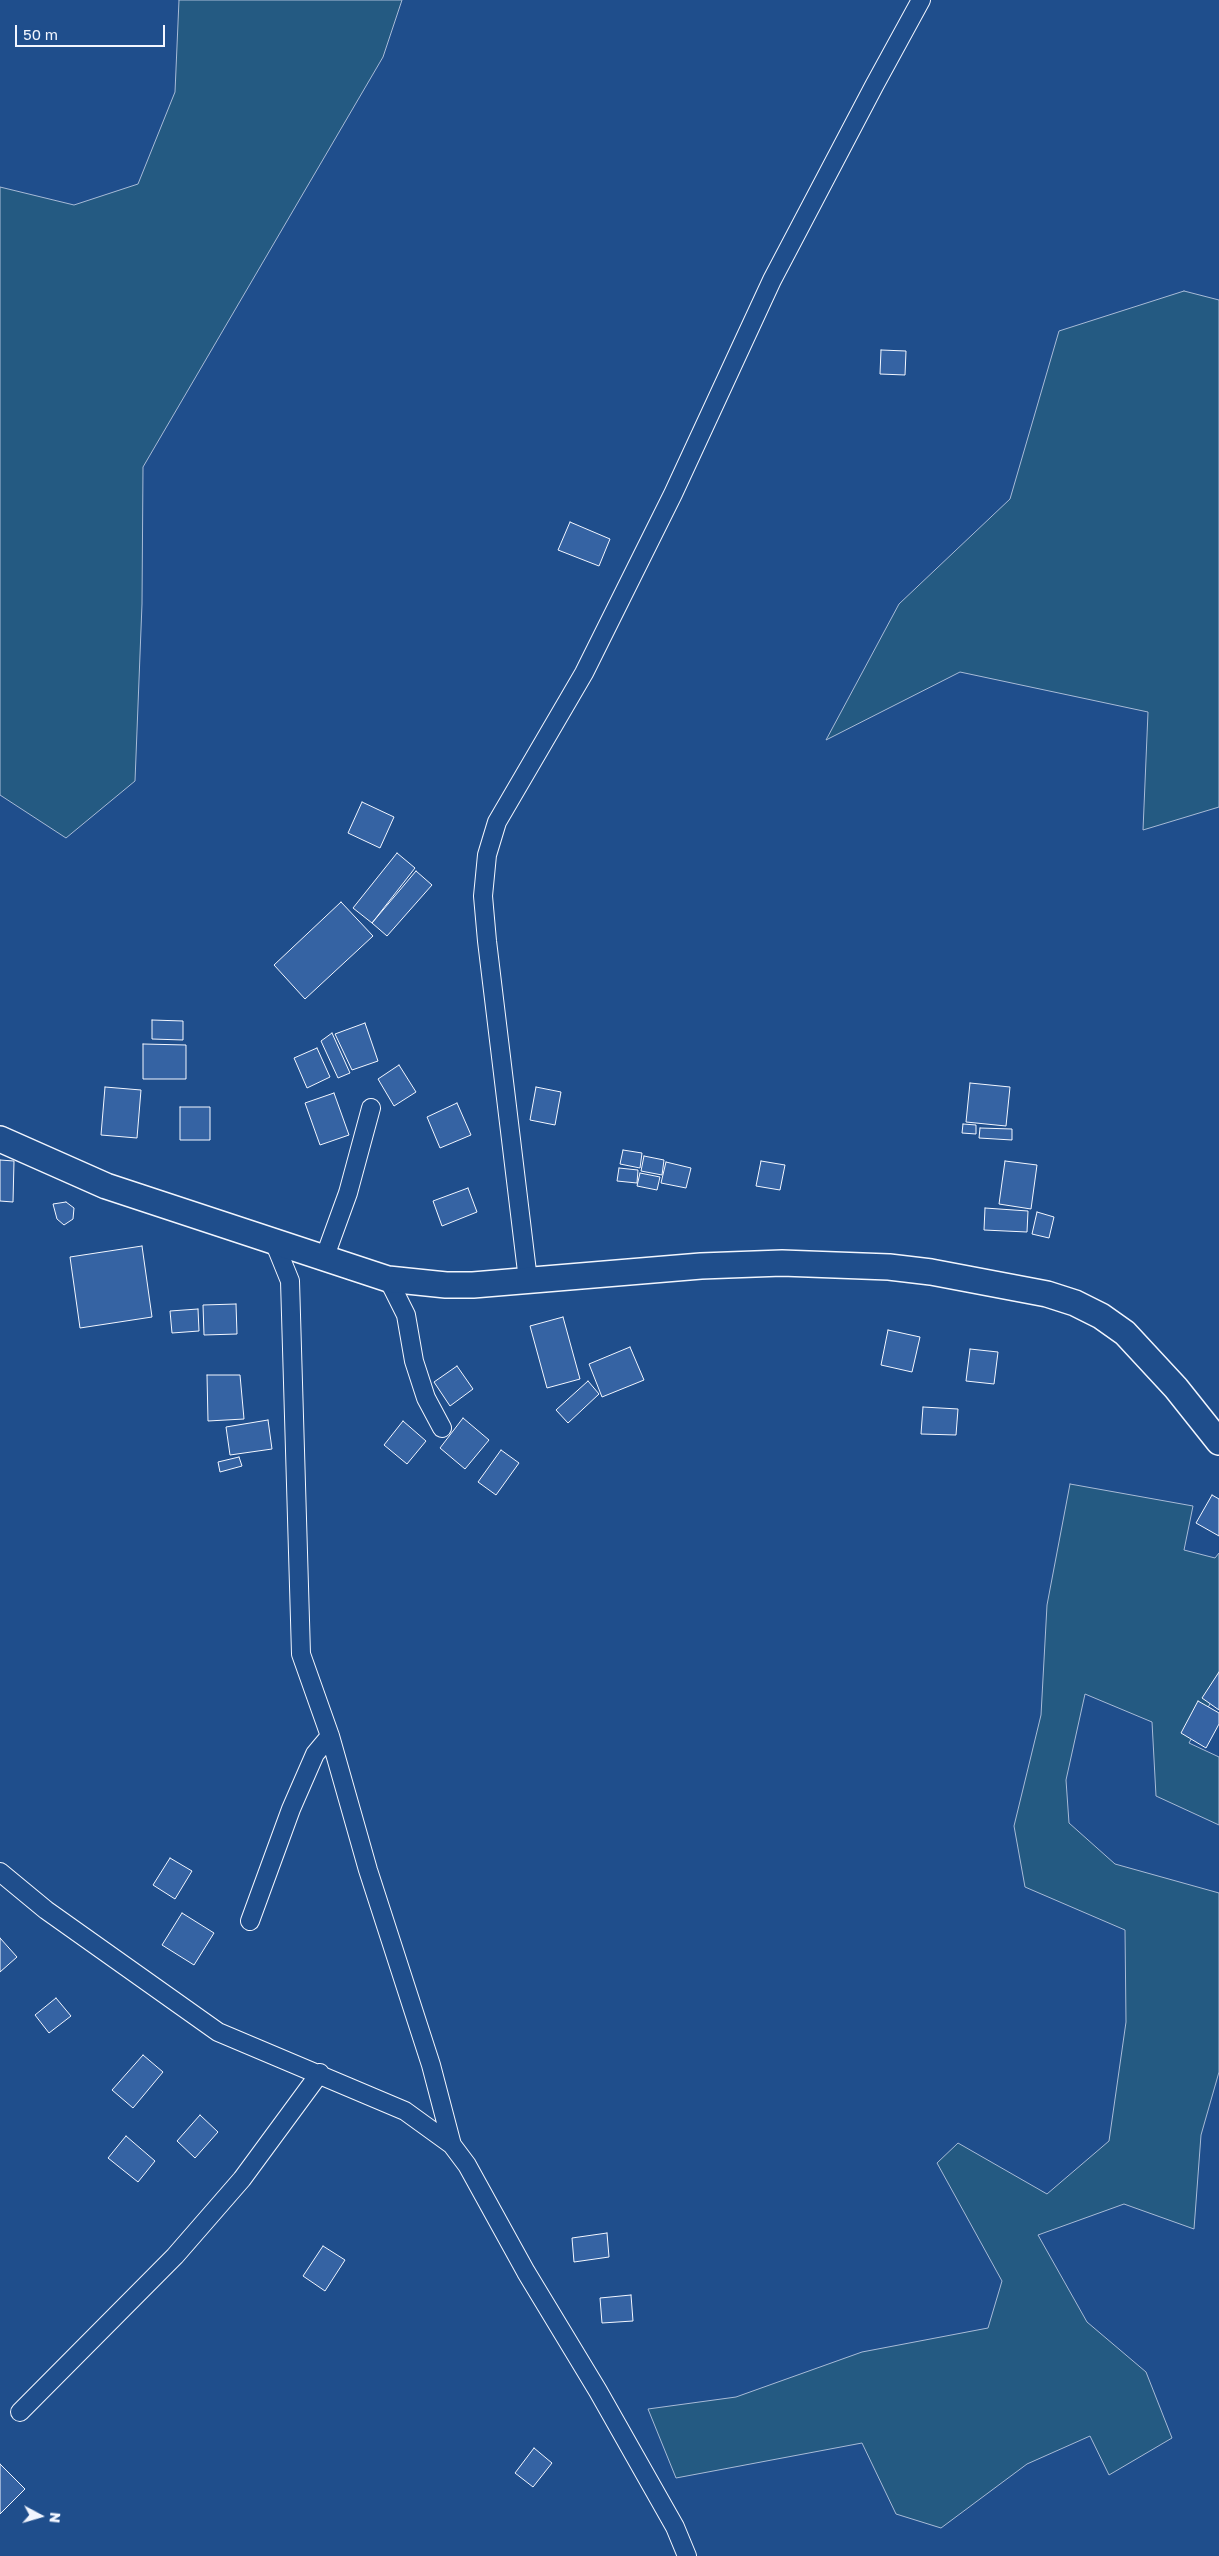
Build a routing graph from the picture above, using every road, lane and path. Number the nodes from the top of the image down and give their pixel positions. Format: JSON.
{"nodes":[{"id":1,"x":922,"y":0,"type":"edge"},
{"id":2,"x":371,"y":1108,"type":"dead end"},
{"id":3,"x":0,"y":1139,"type":"edge"},
{"id":4,"x":275,"y":1244,"type":"junction"},
{"id":5,"x":324,"y":1259,"type":"junction"},
{"id":6,"x":388,"y":1279,"type":"junction"},
{"id":7,"x":528,"y":1280,"type":"junction"},
{"id":8,"x":442,"y":1428,"type":"dead end"},
{"id":9,"x":1219,"y":1442,"type":"edge"},
{"id":10,"x":330,"y":1736,"type":"junction"},
{"id":11,"x":0,"y":1872,"type":"edge"},
{"id":12,"x":250,"y":1921,"type":"dead end"},
{"id":13,"x":320,"y":2073,"type":"junction"},
{"id":14,"x":452,"y":2146,"type":"junction"},
{"id":15,"x":20,"y":2412,"type":"dead end"},
{"id":16,"x":687,"y":2556,"type":"edge"}],
"edges":[{"from":1,"to":7,"type":"street"},
{"from":2,"to":5,"type":"street"},
{"from":3,"to":4,"type":"street"},
{"from":4,"to":5,"type":"street"},
{"from":4,"to":10,"type":"street"},
{"from":5,"to":6,"type":"street"},
{"from":6,"to":7,"type":"street"},
{"from":6,"to":8,"type":"street"},
{"from":7,"to":9,"type":"street"},
{"from":10,"to":12,"type":"street"},
{"from":10,"to":14,"type":"street"},
{"from":11,"to":13,"type":"street"},
{"from":13,"to":14,"type":"street"},
{"from":13,"to":15,"type":"street"},
{"from":14,"to":16,"type":"street"}]}
